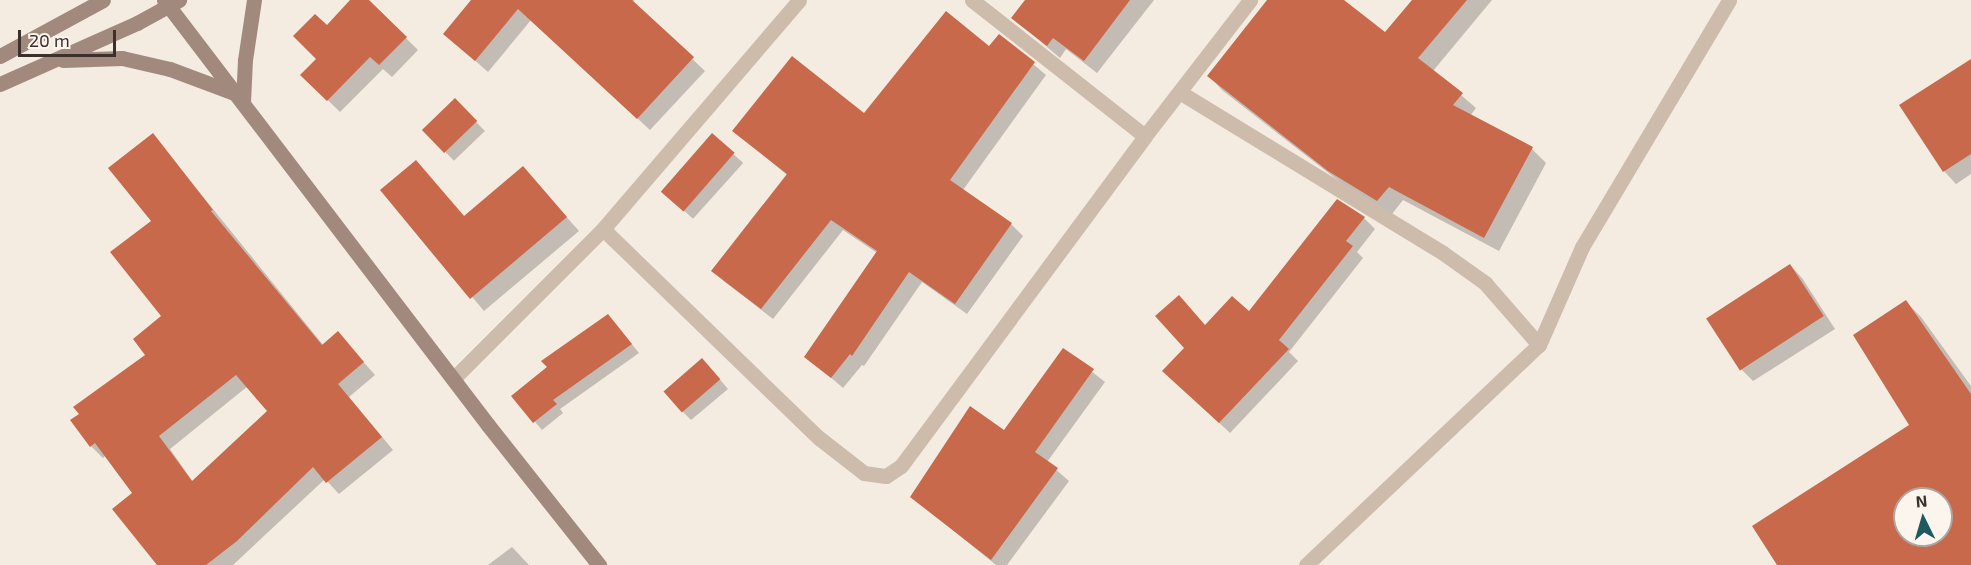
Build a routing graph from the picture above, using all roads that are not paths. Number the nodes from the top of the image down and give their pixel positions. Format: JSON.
{"nodes":[{"id":1,"x":103,"y":0,"type":"edge"},
{"id":2,"x":254,"y":0,"type":"edge"},
{"id":3,"x":799,"y":0,"type":"edge"},
{"id":4,"x":972,"y":0,"type":"edge"},
{"id":5,"x":1250,"y":0,"type":"edge"},
{"id":6,"x":1729,"y":0,"type":"edge"},
{"id":7,"x":171,"y":2,"type":"edge"},
{"id":8,"x":0,"y":56,"type":"edge"},
{"id":9,"x":54,"y":61,"type":"junction"},
{"id":10,"x":0,"y":84,"type":"edge"},
{"id":11,"x":1180,"y":93,"type":"junction"},
{"id":12,"x":240,"y":98,"type":"junction"},
{"id":13,"x":1145,"y":136,"type":"junction"},
{"id":14,"x":603,"y":229,"type":"junction"},
{"id":15,"x":1539,"y":345,"type":"junction"},
{"id":16,"x":454,"y":378,"type":"junction"},
{"id":17,"x":599,"y":565,"type":"edge"},
{"id":18,"x":1306,"y":565,"type":"edge"}],
"edges":[{"from":1,"to":8,"type":"street"},
{"from":2,"to":12,"type":"street"},
{"from":3,"to":14,"type":"street"},
{"from":4,"to":13,"type":"street"},
{"from":5,"to":11,"type":"street"},
{"from":6,"to":15,"type":"street"},
{"from":7,"to":9,"type":"street"},
{"from":7,"to":12,"type":"street"},
{"from":9,"to":10,"type":"street"},
{"from":9,"to":12,"type":"street"},
{"from":11,"to":13,"type":"street"},
{"from":11,"to":15,"type":"street"},
{"from":12,"to":16,"type":"street"},
{"from":13,"to":14,"type":"street"},
{"from":14,"to":16,"type":"street"},
{"from":15,"to":18,"type":"street"},
{"from":16,"to":17,"type":"street"}]}
